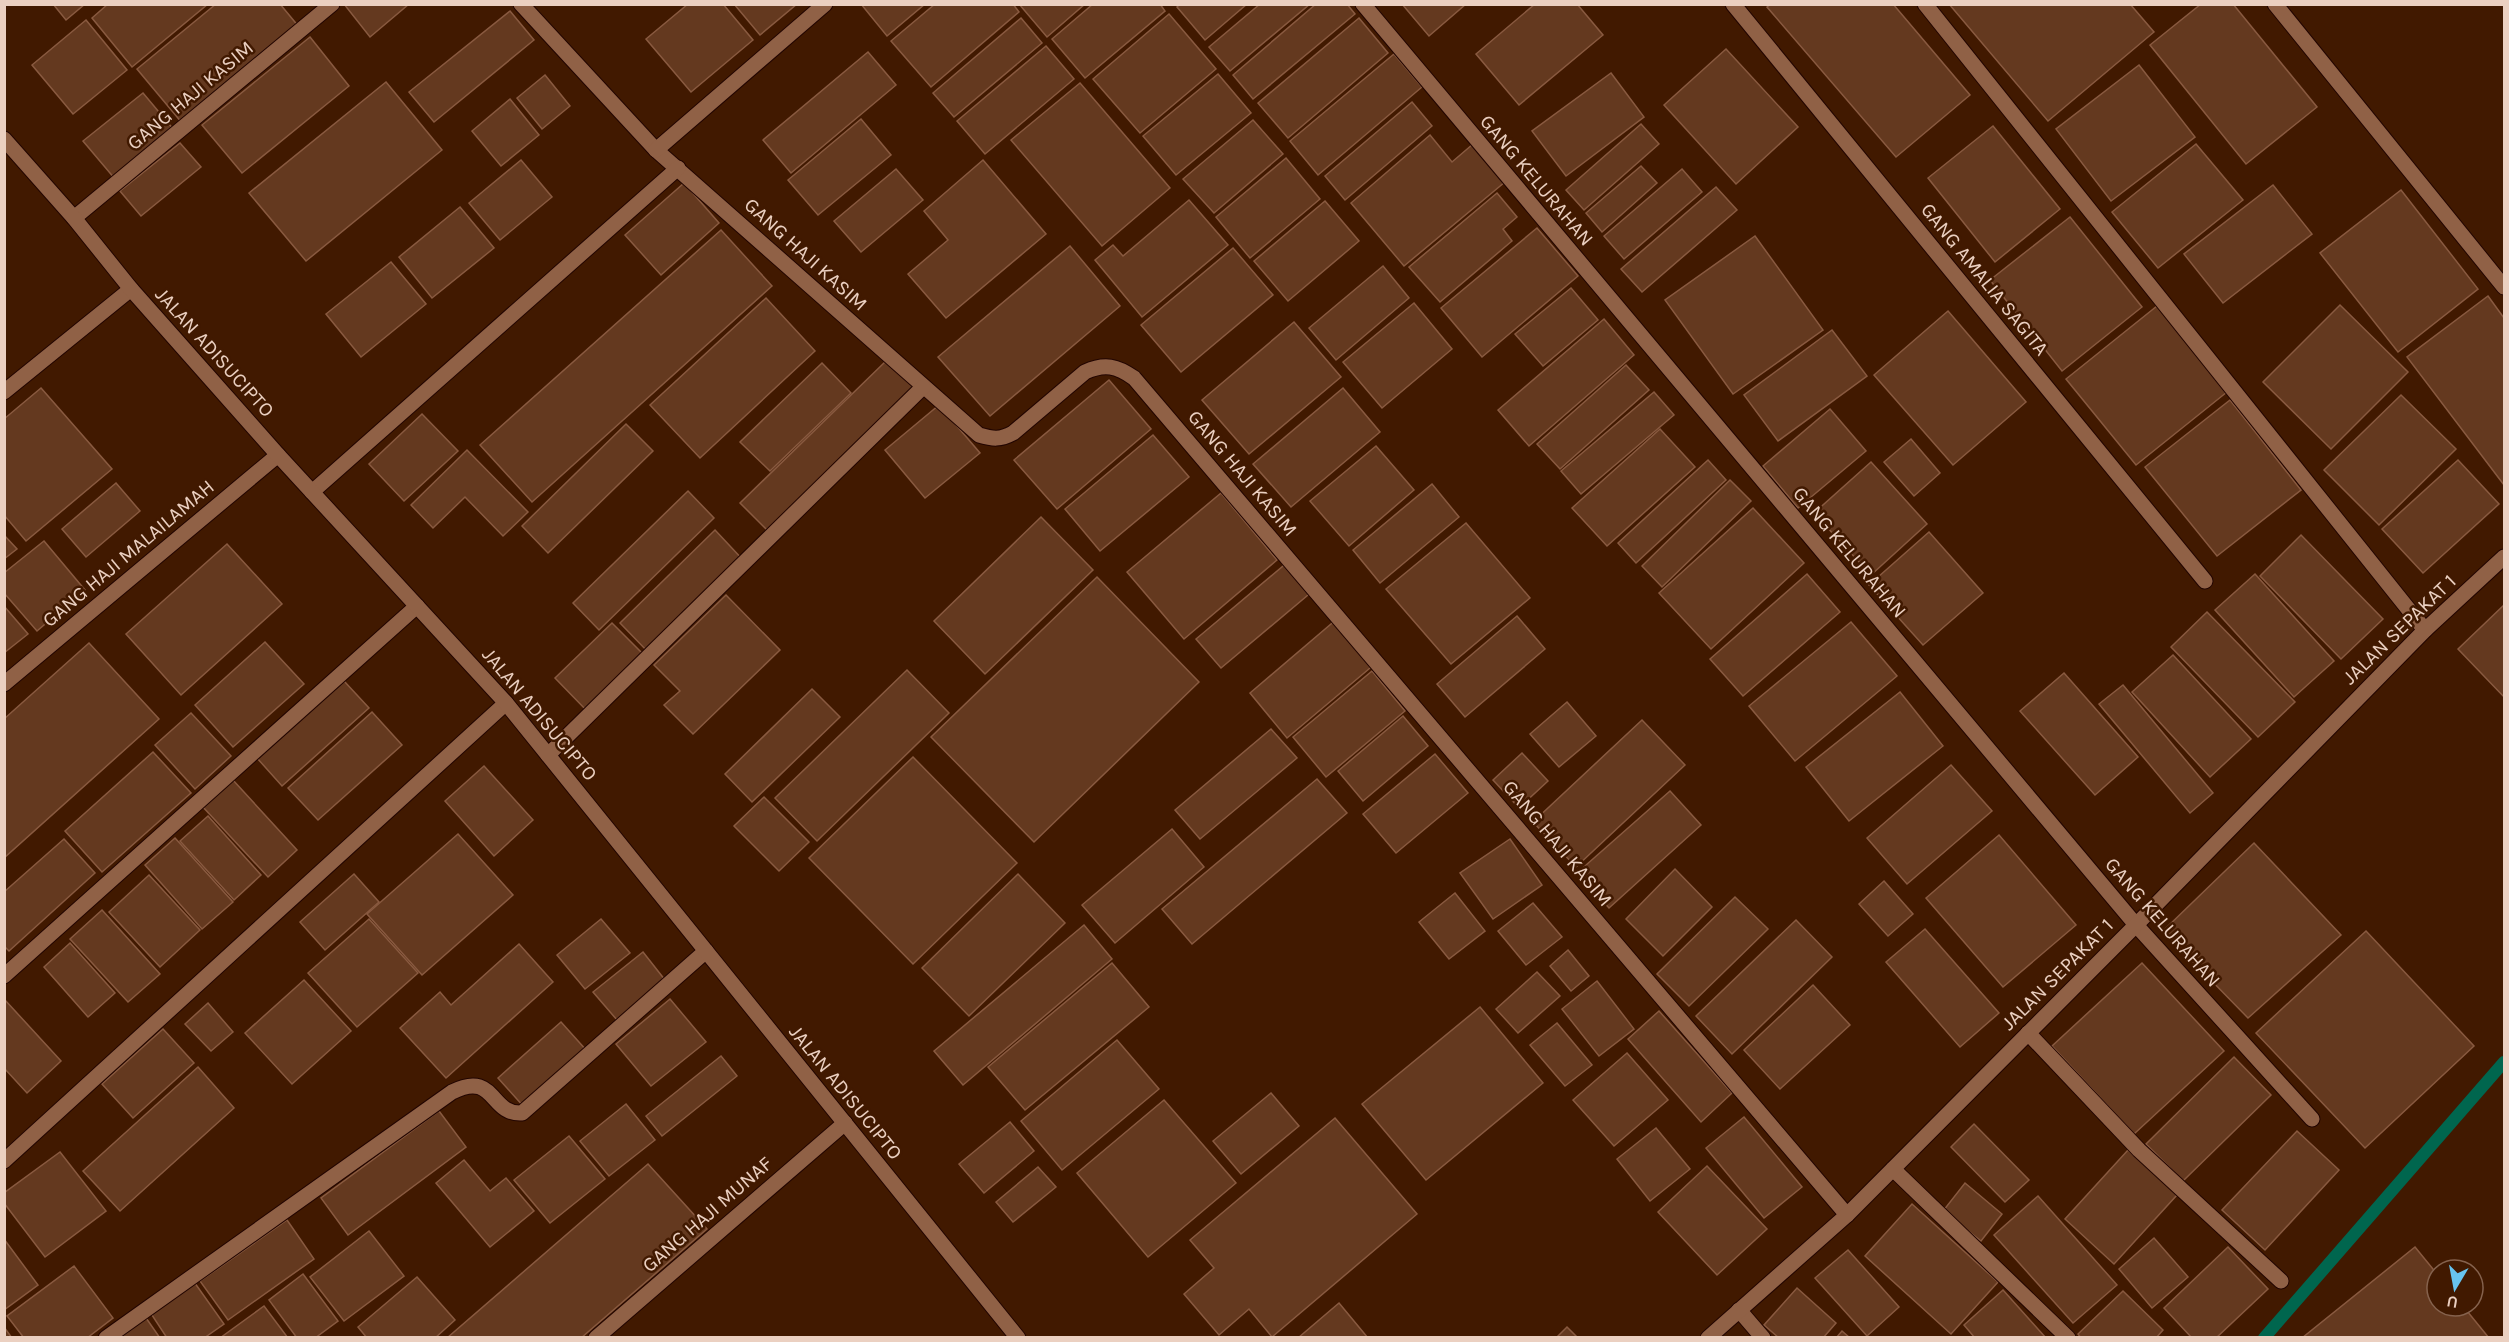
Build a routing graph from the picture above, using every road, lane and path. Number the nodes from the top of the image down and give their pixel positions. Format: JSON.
{"nodes":[{"id":1,"x":332,"y":4,"type":"edge"},
{"id":2,"x":520,"y":4,"type":"edge"},
{"id":3,"x":1363,"y":4,"type":"edge"},
{"id":4,"x":1733,"y":4,"type":"edge"},
{"id":5,"x":1925,"y":4,"type":"edge"},
{"id":6,"x":2275,"y":4,"type":"edge"},
{"id":7,"x":820,"y":6,"type":"edge"},
{"id":8,"x":4,"y":139,"type":"edge"},
{"id":9,"x":656,"y":150,"type":"junction"},
{"id":10,"x":678,"y":168,"type":"junction"},
{"id":11,"x":74,"y":218,"type":"junction"},
{"id":12,"x":2505,"y":287,"type":"edge"},
{"id":13,"x":131,"y":290,"type":"junction"},
{"id":14,"x":923,"y":387,"type":"junction"},
{"id":15,"x":4,"y":392,"type":"edge"},
{"id":16,"x":278,"y":455,"type":"junction"},
{"id":17,"x":312,"y":492,"type":"junction"},
{"id":18,"x":2505,"y":557,"type":"edge"},
{"id":19,"x":2205,"y":581,"type":"dead end"},
{"id":20,"x":417,"y":606,"type":"junction"},
{"id":21,"x":2425,"y":630,"type":"junction"},
{"id":22,"x":4,"y":684,"type":"edge"},
{"id":23,"x":506,"y":703,"type":"junction"},
{"id":24,"x":548,"y":755,"type":"junction"},
{"id":25,"x":2136,"y":925,"type":"junction"},
{"id":26,"x":706,"y":951,"type":"junction"},
{"id":27,"x":4,"y":976,"type":"edge"},
{"id":28,"x":2028,"y":1033,"type":"junction"},
{"id":29,"x":2312,"y":1119,"type":"dead end"},
{"id":30,"x":845,"y":1123,"type":"junction"},
{"id":31,"x":4,"y":1161,"type":"edge"},
{"id":32,"x":1893,"y":1169,"type":"junction"},
{"id":33,"x":1847,"y":1215,"type":"junction"},
{"id":34,"x":2281,"y":1281,"type":"dead end"},
{"id":35,"x":1738,"y":1310,"type":"junction"},
{"id":36,"x":106,"y":1338,"type":"edge"},
{"id":37,"x":596,"y":1338,"type":"edge"},
{"id":38,"x":1017,"y":1338,"type":"edge"},
{"id":39,"x":1708,"y":1338,"type":"edge"},
{"id":40,"x":1763,"y":1338,"type":"edge"},
{"id":41,"x":2068,"y":1338,"type":"edge"}],
"edges":[{"from":1,"to":11,"type":"street","name":"GANG HAJI KASIM"},
{"from":2,"to":9,"type":"street","name":"GANG HAJI KASIM"},
{"from":3,"to":25,"type":"street","name":"GANG KELURAHAN"},
{"from":4,"to":19,"type":"street","name":"GANG AMALIA SAGITA"},
{"from":5,"to":21,"type":"street"},
{"from":6,"to":12,"type":"street"},
{"from":7,"to":9,"type":"street"},
{"from":8,"to":11,"type":"street","name":"JALAN ADISUCIPTO"},
{"from":9,"to":10,"type":"street","name":"GANG HAJI KASIM"},
{"from":10,"to":14,"type":"street","name":"GANG HAJI KASIM"},
{"from":10,"to":17,"type":"street"},
{"from":11,"to":13,"type":"street","name":"JALAN ADISUCIPTO"},
{"from":13,"to":15,"type":"street"},
{"from":13,"to":16,"type":"street","name":"JALAN ADISUCIPTO"},
{"from":14,"to":24,"type":"street"},
{"from":14,"to":33,"type":"street","name":"GANG HAJI KASIM"},
{"from":16,"to":17,"type":"street","name":"JALAN ADISUCIPTO"},
{"from":16,"to":22,"type":"street","name":"GANG HAJI MALAILAMAH"},
{"from":17,"to":20,"type":"street","name":"JALAN ADISUCIPTO"},
{"from":18,"to":21,"type":"street","name":"JALAN SEPAKAT 1"},
{"from":20,"to":23,"type":"street","name":"JALAN ADISUCIPTO"},
{"from":20,"to":27,"type":"street"},
{"from":21,"to":25,"type":"street","name":"JALAN SEPAKAT 1"},
{"from":23,"to":24,"type":"street","name":"JALAN ADISUCIPTO"},
{"from":23,"to":31,"type":"street"},
{"from":24,"to":26,"type":"street","name":"JALAN ADISUCIPTO"},
{"from":25,"to":28,"type":"street","name":"JALAN SEPAKAT 1"},
{"from":25,"to":29,"type":"street","name":"GANG KELURAHAN"},
{"from":26,"to":30,"type":"street","name":"JALAN ADISUCIPTO"},
{"from":26,"to":36,"type":"street"},
{"from":28,"to":32,"type":"street","name":"JALAN SEPAKAT 1"},
{"from":28,"to":34,"type":"street"},
{"from":30,"to":37,"type":"street","name":"GANG HAJI MUNAF"},
{"from":30,"to":38,"type":"street","name":"JALAN ADISUCIPTO"},
{"from":32,"to":33,"type":"street","name":"JALAN SEPAKAT 1"},
{"from":32,"to":41,"type":"street"},
{"from":33,"to":35,"type":"street","name":"JALAN SEPAKAT 1"},
{"from":35,"to":39,"type":"street","name":"JALAN SEPAKAT 1"},
{"from":35,"to":40,"type":"street"}]}
